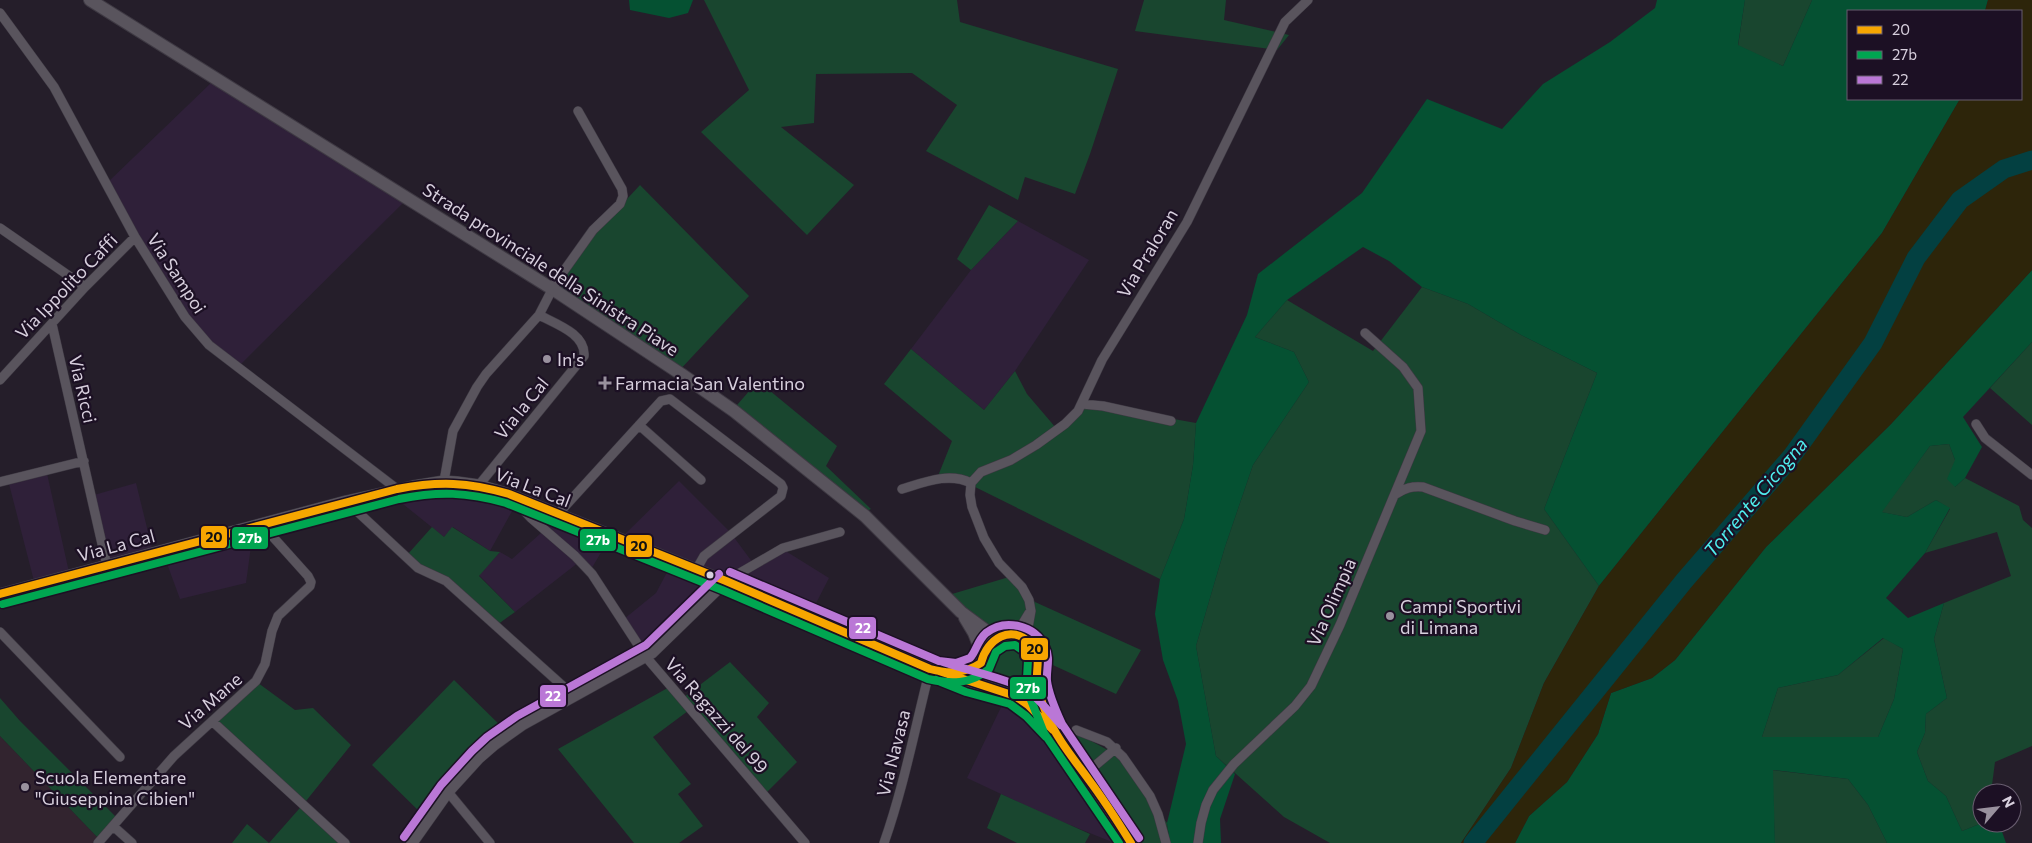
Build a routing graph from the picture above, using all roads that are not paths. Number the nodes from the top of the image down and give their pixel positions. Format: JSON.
{"nodes":[{"id":1,"x":90,"y":0,"type":"edge"},
{"id":2,"x":1308,"y":0,"type":"edge"},
{"id":3,"x":0,"y":13,"type":"edge"},
{"id":4,"x":578,"y":111,"type":"dead end"},
{"id":5,"x":0,"y":228,"type":"edge"},
{"id":6,"x":135,"y":237,"type":"junction"},
{"id":7,"x":85,"y":287,"type":"junction"},
{"id":8,"x":554,"y":290,"type":"junction"},
{"id":9,"x":539,"y":314,"type":"junction"},
{"id":10,"x":52,"y":324,"type":"junction"},
{"id":11,"x":1365,"y":333,"type":"dead end"},
{"id":12,"x":0,"y":380,"type":"edge"},
{"id":13,"x":1082,"y":404,"type":"junction"},
{"id":14,"x":1171,"y":421,"type":"dead end"},
{"id":15,"x":1976,"y":424,"type":"dead end"},
{"id":16,"x":639,"y":425,"type":"junction"},
{"id":17,"x":84,"y":462,"type":"junction"},
{"id":18,"x":2032,"y":475,"type":"edge"},
{"id":19,"x":701,"y":480,"type":"dead end"},
{"id":20,"x":444,"y":481,"type":"junction"},
{"id":21,"x":0,"y":482,"type":"edge"},
{"id":22,"x":971,"y":483,"type":"junction"},
{"id":23,"x":478,"y":485,"type":"junction"},
{"id":24,"x":397,"y":489,"type":"junction"},
{"id":25,"x":902,"y":489,"type":"dead end"},
{"id":26,"x":509,"y":494,"type":"junction"},
{"id":27,"x":1396,"y":494,"type":"junction"},
{"id":28,"x":346,"y":501,"type":"junction"},
{"id":29,"x":558,"y":514,"type":"junction"},
{"id":30,"x":268,"y":523,"type":"junction"},
{"id":31,"x":1545,"y":530,"type":"dead end"},
{"id":32,"x":840,"y":532,"type":"dead end"},
{"id":33,"x":107,"y":566,"type":"junction"},
{"id":34,"x":696,"y":570,"type":"junction"},
{"id":35,"x":726,"y":581,"type":"junction"},
{"id":36,"x":0,"y":594,"type":"edge"},
{"id":37,"x":1031,"y":611,"type":"junction"},
{"id":38,"x":961,"y":612,"type":"junction"},
{"id":39,"x":0,"y":632,"type":"edge"},
{"id":40,"x":1012,"y":634,"type":"junction"},
{"id":41,"x":996,"y":638,"type":"junction"},
{"id":42,"x":1032,"y":644,"type":"junction"},
{"id":43,"x":646,"y":657,"type":"junction"},
{"id":44,"x":981,"y":658,"type":"junction"},
{"id":45,"x":930,"y":669,"type":"junction"},
{"id":46,"x":949,"y":674,"type":"junction"},
{"id":47,"x":1036,"y":677,"type":"junction"},
{"id":48,"x":990,"y":685,"type":"junction"},
{"id":49,"x":1011,"y":693,"type":"junction"},
{"id":50,"x":574,"y":696,"type":"junction"},
{"id":51,"x":213,"y":722,"type":"junction"},
{"id":52,"x":1076,"y":730,"type":"dead end"},
{"id":53,"x":1055,"y":733,"type":"junction"},
{"id":54,"x":1116,"y":748,"type":"junction"},
{"id":55,"x":120,"y":757,"type":"dead end"},
{"id":56,"x":1085,"y":774,"type":"junction"},
{"id":57,"x":448,"y":792,"type":"junction"},
{"id":58,"x":113,"y":826,"type":"junction"},
{"id":59,"x":804,"y":842,"type":"edge"},
{"id":60,"x":98,"y":843,"type":"edge"},
{"id":61,"x":132,"y":843,"type":"edge"},
{"id":62,"x":345,"y":843,"type":"edge"},
{"id":63,"x":412,"y":843,"type":"edge"},
{"id":64,"x":490,"y":843,"type":"edge"},
{"id":65,"x":884,"y":843,"type":"edge"},
{"id":66,"x":1131,"y":843,"type":"edge"},
{"id":67,"x":1166,"y":843,"type":"edge"},
{"id":68,"x":1198,"y":843,"type":"edge"}],
"edges":[{"from":1,"to":8,"type":"main road","name":"Strada provinciale della Sinistra Piave"},
{"from":2,"to":13,"type":"street","name":"Via Praloran"},
{"from":3,"to":6,"type":"street","name":"Via Sampoi"},
{"from":4,"to":8,"type":"street"},
{"from":5,"to":7,"type":"street"},
{"from":6,"to":7,"type":"street","name":"Via Ippolito Caffi"},
{"from":6,"to":24,"type":"street","name":"Via Sampoi"},
{"from":7,"to":10,"type":"street","name":"Via Ippolito Caffi"},
{"from":8,"to":9,"type":"street"},
{"from":8,"to":38,"type":"main road","name":"Strada provinciale della Sinistra Piave"},
{"from":9,"to":20,"type":"street"},
{"from":9,"to":23,"type":"street","name":"Via la Cal"},
{"from":10,"to":12,"type":"street","name":"Via Ippolito Caffi"},
{"from":10,"to":17,"type":"street","name":"Via Ricci"},
{"from":11,"to":27,"type":"street","name":"Via Olimpia"},
{"from":13,"to":14,"type":"street"},
{"from":13,"to":22,"type":"street","name":"Via Praloran"},
{"from":15,"to":18,"type":"street"},
{"from":16,"to":19,"type":"street"},
{"from":16,"to":29,"type":"street"},
{"from":16,"to":34,"type":"street"},
{"from":17,"to":21,"type":"street"},
{"from":17,"to":33,"type":"street","name":"Via Ricci"},
{"from":20,"to":23,"type":"street","name":"Via La Cal"},
{"from":20,"to":24,"type":"street","name":"Via La Cal"},
{"from":22,"to":25,"type":"street"},
{"from":22,"to":37,"type":"street"},
{"from":23,"to":26,"type":"street","name":"Via La Cal"},
{"from":24,"to":28,"type":"street","name":"Via La Cal"},
{"from":26,"to":29,"type":"street","name":"Via La Cal"},
{"from":26,"to":43,"type":"street","name":"Via Ragazzi del 99"},
{"from":27,"to":31,"type":"street"},
{"from":27,"to":68,"type":"street","name":"Via Olimpia"},
{"from":28,"to":30,"type":"street","name":"Via La Cal"},
{"from":28,"to":50,"type":"street"},
{"from":29,"to":34,"type":"street","name":"Via La Cal"},
{"from":30,"to":33,"type":"street","name":"Via La Cal"},
{"from":30,"to":51,"type":"street","name":"Via Mane"},
{"from":32,"to":35,"type":"street"},
{"from":33,"to":36,"type":"street","name":"Via La Cal"},
{"from":34,"to":35,"type":"street","name":"Via La Cal"},
{"from":35,"to":43,"type":"street"},
{"from":35,"to":45,"type":"street","name":"Via La Cal"},
{"from":37,"to":40,"type":"street"},
{"from":37,"to":42,"type":"street"},
{"from":38,"to":41,"type":"main road"},
{"from":38,"to":44,"type":"main road"},
{"from":39,"to":55,"type":"street"},
{"from":40,"to":41,"type":"main road"},
{"from":40,"to":42,"type":"main road"},
{"from":41,"to":44,"type":"main road"},
{"from":42,"to":47,"type":"main road"},
{"from":43,"to":50,"type":"street"},
{"from":43,"to":59,"type":"street","name":"Via Ragazzi del 99"},
{"from":44,"to":46,"type":"street","name":"Via La Cal"},
{"from":44,"to":48,"type":"main road"},
{"from":45,"to":46,"type":"street","name":"Via La Cal"},
{"from":45,"to":65,"type":"street","name":"Via Navasa"},
{"from":46,"to":48,"type":"street","name":"Via La Cal"},
{"from":47,"to":49,"type":"main road"},
{"from":47,"to":53,"type":"main road"},
{"from":48,"to":49,"type":"main road"},
{"from":49,"to":53,"type":"main road"},
{"from":50,"to":57,"type":"street"},
{"from":51,"to":58,"type":"street","name":"Via Mane"},
{"from":51,"to":62,"type":"street"},
{"from":52,"to":54,"type":"street"},
{"from":53,"to":56,"type":"main road"},
{"from":54,"to":56,"type":"street"},
{"from":54,"to":67,"type":"street"},
{"from":56,"to":66,"type":"main road"},
{"from":57,"to":63,"type":"street"},
{"from":57,"to":64,"type":"street"},
{"from":58,"to":60,"type":"street","name":"Via Mane"},
{"from":58,"to":61,"type":"street"}]}
